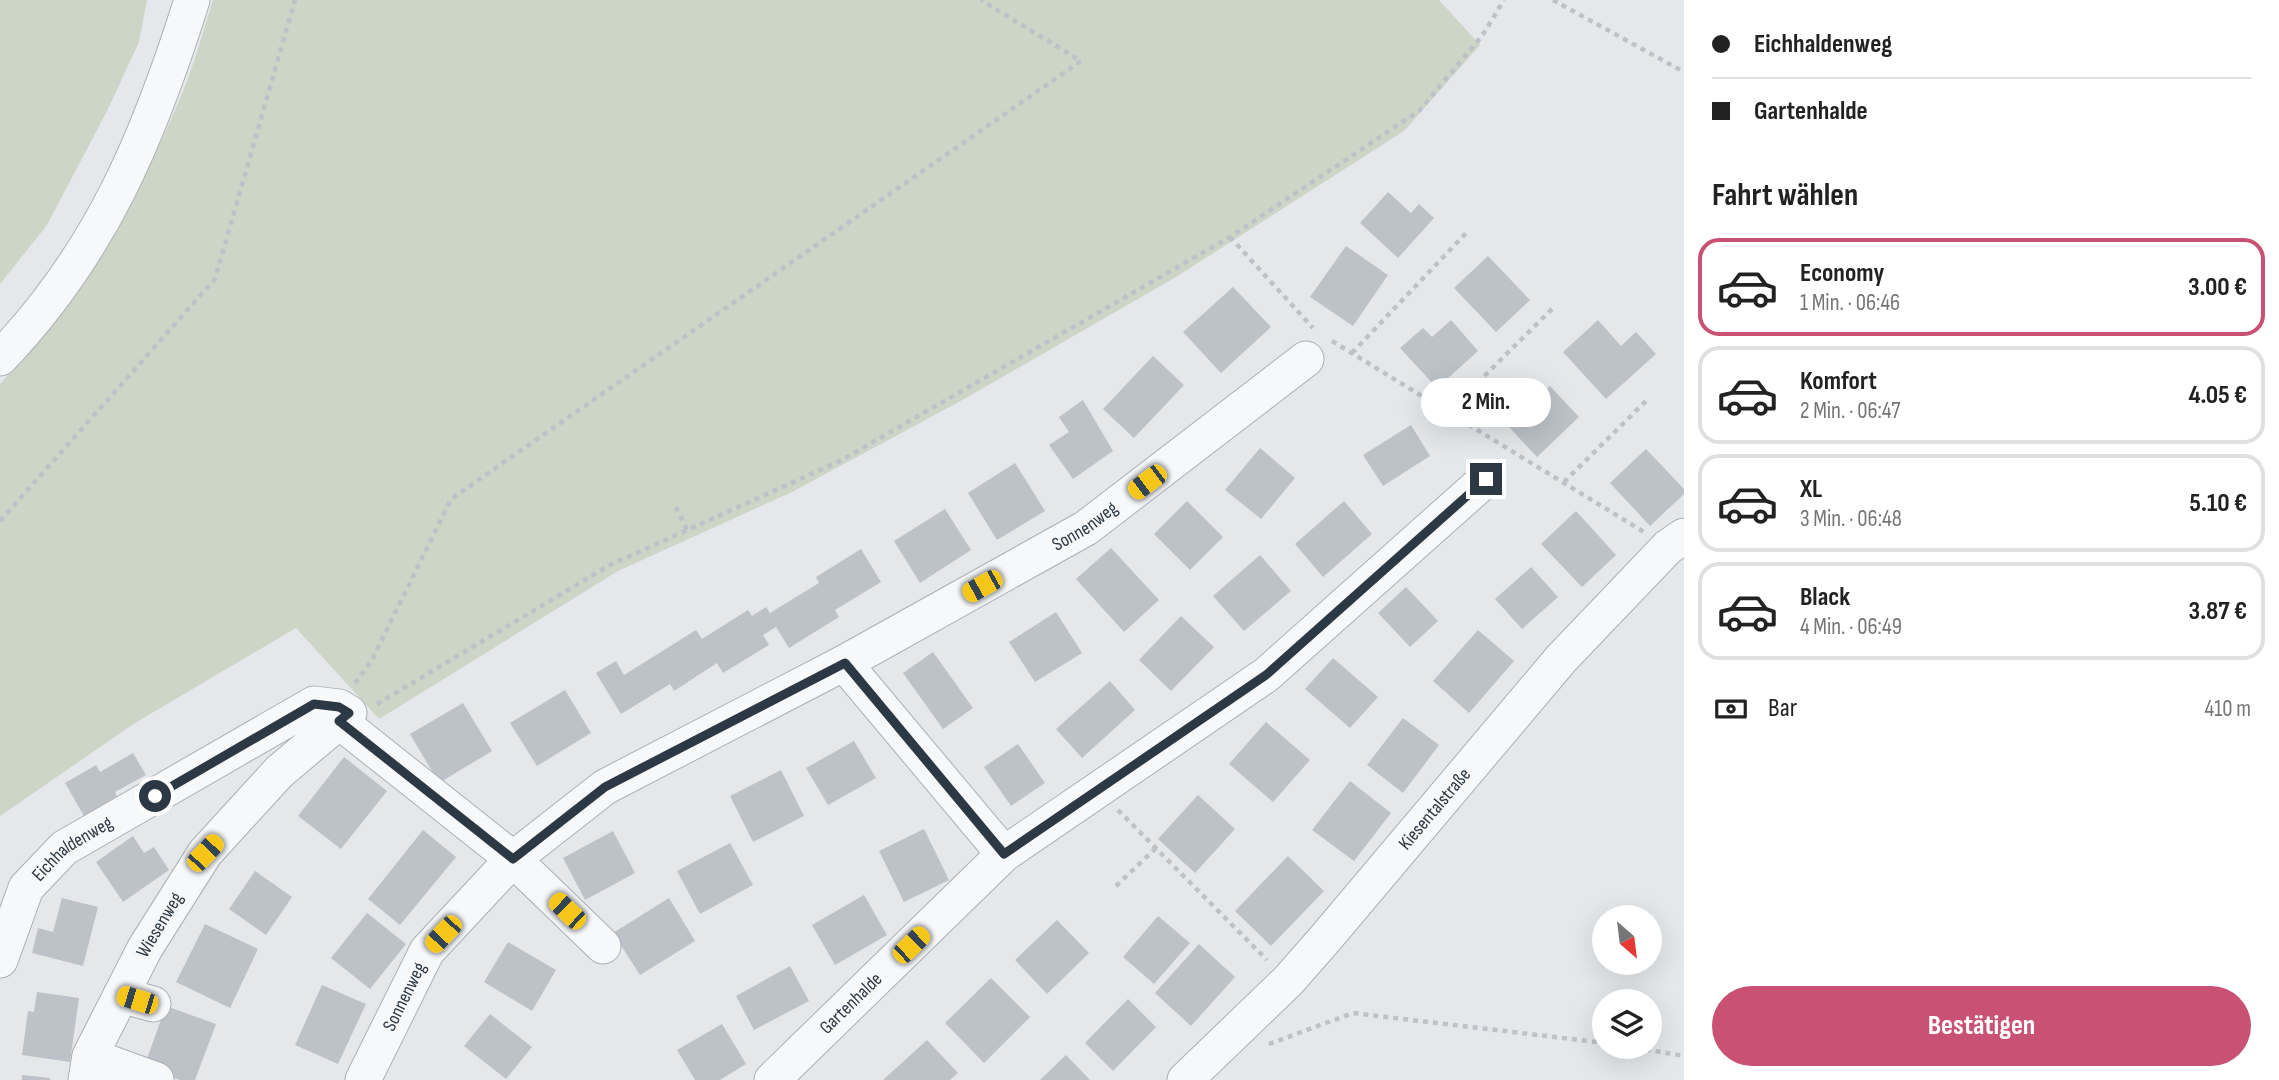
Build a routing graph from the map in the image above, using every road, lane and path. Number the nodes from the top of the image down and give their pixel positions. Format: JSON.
{"nodes":[{"id":1,"x":192,"y":0,"type":"edge"},
{"id":2,"x":295,"y":0,"type":"edge"},
{"id":3,"x":981,"y":0,"type":"edge"},
{"id":4,"x":1504,"y":0,"type":"edge"},
{"id":5,"x":1553,"y":0,"type":"edge"},
{"id":6,"x":1684,"y":72,"type":"edge"},
{"id":7,"x":1469,"y":230,"type":"dead end"},
{"id":8,"x":1230,"y":237,"type":"junction"},
{"id":9,"x":1554,"y":307,"type":"dead end"},
{"id":10,"x":1317,"y":343,"type":"junction"},
{"id":11,"x":1352,"y":353,"type":"junction"},
{"id":12,"x":0,"y":358,"type":"edge"},
{"id":13,"x":1646,"y":401,"type":"dead end"},
{"id":14,"x":1449,"y":411,"type":"junction"},
{"id":15,"x":1486,"y":479,"type":"dead end"},
{"id":16,"x":1564,"y":482,"type":"junction"},
{"id":17,"x":676,"y":507,"type":"dead end"},
{"id":18,"x":0,"y":521,"type":"edge"},
{"id":19,"x":687,"y":530,"type":"junction"},
{"id":20,"x":1676,"y":542,"type":"edge"},
{"id":21,"x":372,"y":660,"type":"dead end"},
{"id":22,"x":845,"y":663,"type":"junction"},
{"id":23,"x":342,"y":713,"type":"junction"},
{"id":24,"x":1098,"y":790,"type":"junction"},
{"id":25,"x":1156,"y":848,"type":"junction"},
{"id":26,"x":1004,"y":854,"type":"junction"},
{"id":27,"x":513,"y":859,"type":"junction"},
{"id":28,"x":1116,"y":886,"type":"dead end"},
{"id":29,"x":603,"y":946,"type":"dead end"},
{"id":30,"x":0,"y":960,"type":"edge"},
{"id":31,"x":1288,"y":981,"type":"junction"},
{"id":32,"x":1592,"y":1041,"type":"edge"},
{"id":33,"x":1260,"y":1048,"type":"dead end"},
{"id":34,"x":1662,"y":1052,"type":"edge"},
{"id":35,"x":1684,"y":1056,"type":"edge"},
{"id":36,"x":88,"y":1068,"type":"edge"},
{"id":37,"x":156,"y":1080,"type":"edge"},
{"id":38,"x":363,"y":1080,"type":"edge"},
{"id":39,"x":772,"y":1080,"type":"edge"},
{"id":40,"x":1185,"y":1080,"type":"edge"}],
"edges":[{"from":1,"to":12,"type":"street"},
{"from":2,"to":18,"type":"path"},
{"from":3,"to":21,"type":"path"},
{"from":4,"to":8,"type":"path"},
{"from":5,"to":6,"type":"path"},
{"from":7,"to":11,"type":"path"},
{"from":8,"to":10,"type":"path"},
{"from":8,"to":19,"type":"path"},
{"from":9,"to":14,"type":"path"},
{"from":10,"to":11,"type":"path"},
{"from":10,"to":22,"type":"street","name":"Sonnenweg"},
{"from":11,"to":14,"type":"path"},
{"from":13,"to":16,"type":"path"},
{"from":14,"to":16,"type":"path"},
{"from":15,"to":24,"type":"street","name":"Gartenhalde"},
{"from":16,"to":20,"type":"path"},
{"from":17,"to":19,"type":"path"},
{"from":19,"to":23,"type":"path"},
{"from":20,"to":31,"type":"street","name":"Kiesentalstraße"},
{"from":22,"to":26,"type":"street"},
{"from":22,"to":27,"type":"street","name":"Sonnenweg"},
{"from":23,"to":27,"type":"street"},
{"from":23,"to":30,"type":"street","name":"Eichhaldenweg"},
{"from":23,"to":36,"type":"street","name":"Wiesenweg"},
{"from":24,"to":25,"type":"path"},
{"from":24,"to":26,"type":"street","name":"Gartenhalde"},
{"from":25,"to":28,"type":"path"},
{"from":25,"to":31,"type":"path"},
{"from":26,"to":39,"type":"street","name":"Gartenhalde"},
{"from":27,"to":29,"type":"street"},
{"from":27,"to":38,"type":"street","name":"Sonnenweg"},
{"from":31,"to":40,"type":"street","name":"Kiesentalstraße"},
{"from":32,"to":33,"type":"path"},
{"from":34,"to":35,"type":"path"},
{"from":36,"to":37,"type":"street"}]}
